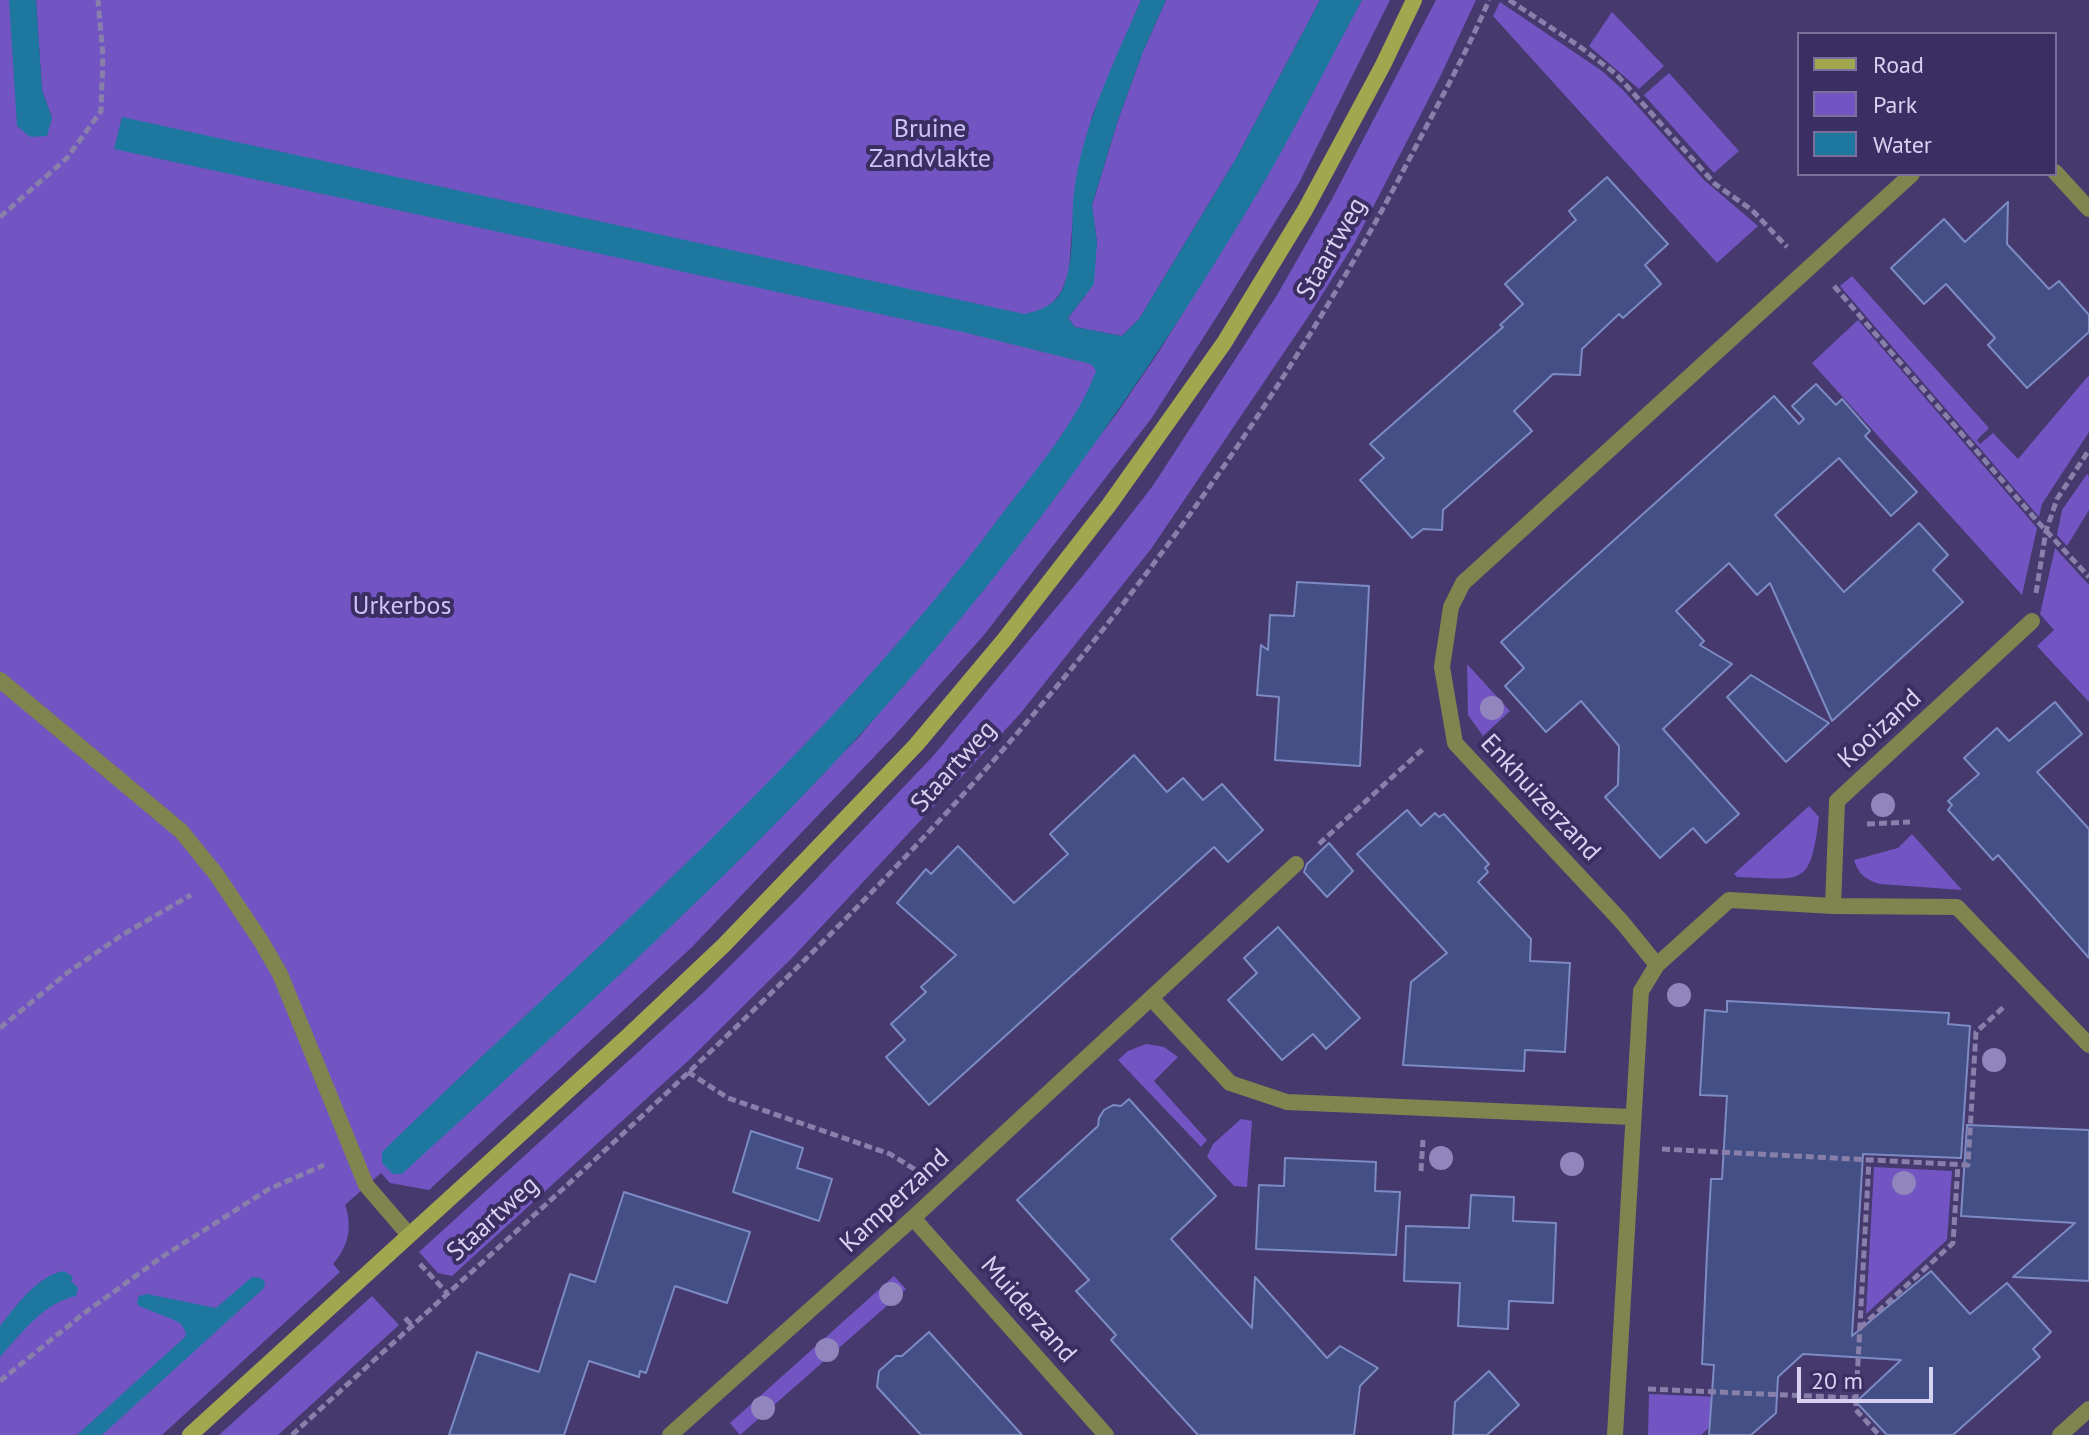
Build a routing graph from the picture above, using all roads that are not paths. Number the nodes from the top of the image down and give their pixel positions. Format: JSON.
{"nodes":[{"id":1,"x":1414,"y":0,"type":"edge"},
{"id":2,"x":2057,"y":174,"type":"edge"},
{"id":3,"x":1910,"y":176,"type":"edge"},
{"id":4,"x":2089,"y":209,"type":"edge"},
{"id":5,"x":2032,"y":621,"type":"road end"},
{"id":6,"x":0,"y":680,"type":"edge"},
{"id":7,"x":1296,"y":864,"type":"road end"},
{"id":8,"x":1833,"y":906,"type":"junction"},
{"id":9,"x":1657,"y":965,"type":"junction"},
{"id":10,"x":1152,"y":999,"type":"junction"},
{"id":11,"x":2089,"y":1045,"type":"edge"},
{"id":12,"x":1632,"y":1117,"type":"junction"},
{"id":13,"x":913,"y":1218,"type":"junction"},
{"id":14,"x":409,"y":1235,"type":"junction"},
{"id":15,"x":2089,"y":1409,"type":"edge"},
{"id":16,"x":190,"y":1435,"type":"edge"},
{"id":17,"x":670,"y":1435,"type":"edge"},
{"id":18,"x":1106,"y":1435,"type":"edge"},
{"id":19,"x":1615,"y":1435,"type":"edge"},
{"id":20,"x":2060,"y":1435,"type":"edge"}],
"edges":[{"from":1,"to":14,"type":"main road","name":"Staartweg"},
{"from":2,"to":4,"type":"street"},
{"from":3,"to":9,"type":"street","name":"Enkhuizerzand"},
{"from":5,"to":8,"type":"street","name":"Kooizand"},
{"from":6,"to":14,"type":"street","name":"Staartweg"},
{"from":7,"to":10,"type":"street","name":"Kamperzand"},
{"from":8,"to":9,"type":"street"},
{"from":8,"to":11,"type":"street"},
{"from":9,"to":12,"type":"street"},
{"from":10,"to":12,"type":"street"},
{"from":10,"to":13,"type":"street","name":"Kamperzand"},
{"from":12,"to":19,"type":"street"},
{"from":13,"to":17,"type":"street","name":"Kamperzand"},
{"from":13,"to":18,"type":"street","name":"Muiderzand"},
{"from":14,"to":16,"type":"main road","name":"Staartweg"},
{"from":15,"to":20,"type":"street"}]}
